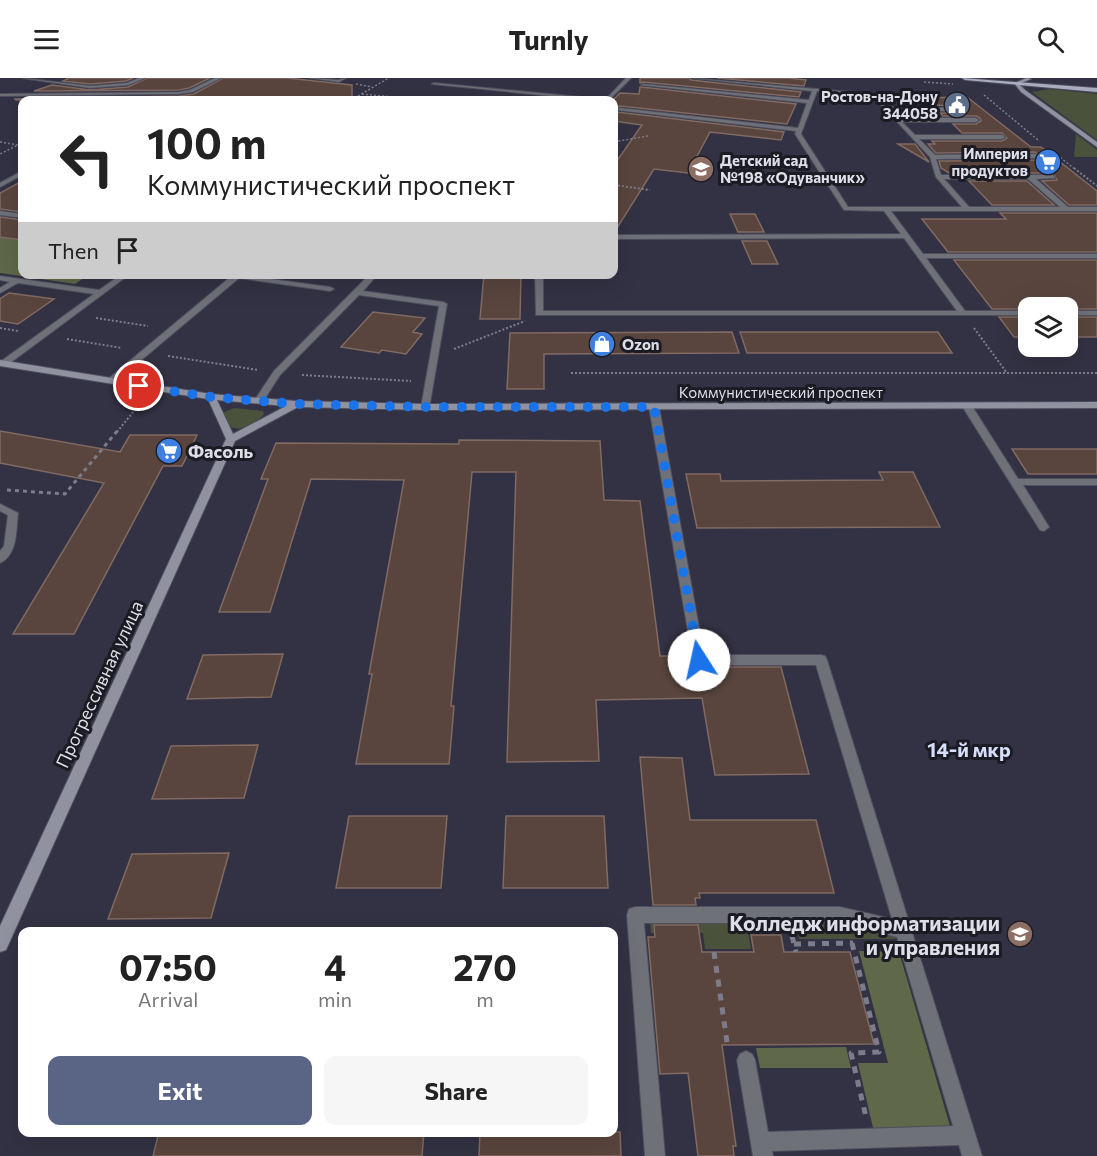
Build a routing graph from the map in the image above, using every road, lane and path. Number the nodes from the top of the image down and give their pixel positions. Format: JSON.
{"nodes":[{"id":1,"x":24,"y":78,"type":"edge"},
{"id":2,"x":143,"y":78,"type":"edge"},
{"id":3,"x":219,"y":78,"type":"edge"},
{"id":4,"x":312,"y":78,"type":"edge"},
{"id":5,"x":344,"y":78,"type":"edge"},
{"id":6,"x":389,"y":78,"type":"edge"},
{"id":7,"x":629,"y":78,"type":"edge"},
{"id":8,"x":661,"y":78,"type":"edge"},
{"id":9,"x":693,"y":78,"type":"edge"},
{"id":10,"x":965,"y":78,"type":"edge"},
{"id":11,"x":979,"y":79,"type":"edge"},
{"id":12,"x":1029,"y":79,"type":"edge"},
{"id":13,"x":1014,"y":80,"type":"edge"},
{"id":14,"x":434,"y":84,"type":"dead end"},
{"id":15,"x":643,"y":85,"type":"dead end"},
{"id":16,"x":654,"y":86,"type":"junction"},
{"id":17,"x":1097,"y":86,"type":"edge"},
{"id":18,"x":0,"y":88,"type":"edge"},
{"id":19,"x":815,"y":90,"type":"junction"},
{"id":20,"x":1097,"y":90,"type":"edge"},
{"id":21,"x":50,"y":94,"type":"junction"},
{"id":22,"x":362,"y":94,"type":"junction"},
{"id":23,"x":0,"y":95,"type":"edge"},
{"id":24,"x":874,"y":95,"type":"junction"},
{"id":25,"x":916,"y":95,"type":"dead end"},
{"id":26,"x":358,"y":96,"type":"edge"},
{"id":27,"x":383,"y":96,"type":"edge"},
{"id":28,"x":560,"y":96,"type":"edge"},
{"id":29,"x":612,"y":96,"type":"edge"},
{"id":30,"x":810,"y":102,"type":"junction"},
{"id":31,"x":887,"y":109,"type":"junction"},
{"id":32,"x":964,"y":109,"type":"dead end"},
{"id":33,"x":620,"y":110,"type":"dead end"},
{"id":34,"x":897,"y":120,"type":"junction"},
{"id":35,"x":976,"y":120,"type":"dead end"},
{"id":36,"x":800,"y":130,"type":"junction"},
{"id":37,"x":648,"y":135,"type":"dead end"},
{"id":38,"x":914,"y":137,"type":"junction"},
{"id":39,"x":1002,"y":137,"type":"dead end"},
{"id":40,"x":0,"y":142,"type":"edge"},
{"id":41,"x":618,"y":142,"type":"edge"},
{"id":42,"x":1042,"y":142,"type":"dead end"},
{"id":43,"x":1097,"y":145,"type":"edge"},
{"id":44,"x":1051,"y":150,"type":"dead end"},
{"id":45,"x":0,"y":154,"type":"edge"},
{"id":46,"x":1035,"y":156,"type":"dead end"},
{"id":47,"x":933,"y":157,"type":"junction"},
{"id":48,"x":18,"y":175,"type":"edge"},
{"id":49,"x":939,"y":177,"type":"junction"},
{"id":50,"x":1030,"y":177,"type":"junction"},
{"id":51,"x":1053,"y":177,"type":"dead end"},
{"id":52,"x":0,"y":184,"type":"edge"},
{"id":53,"x":618,"y":186,"type":"edge"},
{"id":54,"x":1097,"y":186,"type":"edge"},
{"id":55,"x":650,"y":190,"type":"dead end"},
{"id":56,"x":886,"y":209,"type":"junction"},
{"id":57,"x":967,"y":209,"type":"junction"},
{"id":58,"x":1066,"y":209,"type":"junction"},
{"id":59,"x":1097,"y":209,"type":"edge"},
{"id":60,"x":0,"y":213,"type":"edge"},
{"id":61,"x":18,"y":215,"type":"edge"},
{"id":62,"x":906,"y":236,"type":"junction"},
{"id":63,"x":618,"y":237,"type":"edge"},
{"id":64,"x":921,"y":256,"type":"junction"},
{"id":65,"x":1097,"y":256,"type":"edge"},
{"id":66,"x":0,"y":278,"type":"edge"},
{"id":67,"x":120,"y":279,"type":"edge"},
{"id":68,"x":233,"y":279,"type":"edge"},
{"id":69,"x":258,"y":279,"type":"edge"},
{"id":70,"x":370,"y":279,"type":"edge"},
{"id":71,"x":538,"y":279,"type":"edge"},
{"id":72,"x":16,"y":281,"type":"junction"},
{"id":73,"x":330,"y":289,"type":"dead end"},
{"id":74,"x":0,"y":291,"type":"edge"},
{"id":75,"x":356,"y":292,"type":"junction"},
{"id":76,"x":101,"y":293,"type":"junction"},
{"id":77,"x":538,"y":313,"type":"junction"},
{"id":78,"x":963,"y":313,"type":"junction"},
{"id":79,"x":1018,"y":313,"type":"edge"},
{"id":80,"x":1078,"y":313,"type":"edge"},
{"id":81,"x":1097,"y":313,"type":"edge"},
{"id":82,"x":72,"y":314,"type":"junction"},
{"id":83,"x":172,"y":330,"type":"junction"},
{"id":84,"x":435,"y":356,"type":"junction"},
{"id":85,"x":1,"y":363,"type":"edge"},
{"id":86,"x":277,"y":373,"type":"junction"},
{"id":87,"x":571,"y":373,"type":"dead end"},
{"id":88,"x":1008,"y":373,"type":"junction"},
{"id":89,"x":1097,"y":373,"type":"edge"},
{"id":90,"x":111,"y":381,"type":"junction"},
{"id":91,"x":430,"y":382,"type":"junction"},
{"id":92,"x":211,"y":397,"type":"junction"},
{"id":93,"x":259,"y":401,"type":"junction"},
{"id":94,"x":296,"y":404,"type":"junction"},
{"id":95,"x":1097,"y":405,"type":"edge"},
{"id":96,"x":967,"y":406,"type":"junction"},
{"id":97,"x":426,"y":407,"type":"junction"},
{"id":98,"x":654,"y":407,"type":"junction"},
{"id":99,"x":132,"y":412,"type":"dead end"},
{"id":100,"x":231,"y":439,"type":"junction"},
{"id":101,"x":1016,"y":482,"type":"junction"},
{"id":102,"x":1097,"y":482,"type":"edge"},
{"id":103,"x":0,"y":489,"type":"edge"},
{"id":104,"x":0,"y":507,"type":"edge"},
{"id":105,"x":1044,"y":527,"type":"dead end"},
{"id":106,"x":0,"y":559,"type":"edge"},
{"id":107,"x":903,"y":930,"type":"junction"},
{"id":108,"x":852,"y":943,"type":"junction"},
{"id":109,"x":863,"y":943,"type":"dead end"},
{"id":110,"x":0,"y":944,"type":"edge"},
{"id":111,"x":794,"y":944,"type":"dead end"},
{"id":112,"x":714,"y":952,"type":"dead end"},
{"id":113,"x":746,"y":1060,"type":"joint"},
{"id":114,"x":965,"y":1135,"type":"junction"},
{"id":115,"x":872,"y":1139,"type":"junction"},
{"id":116,"x":761,"y":1149,"type":"edge"},
{"id":117,"x":655,"y":1156,"type":"edge"},
{"id":118,"x":972,"y":1156,"type":"edge"}],
"edges":[{"from":1,"to":2,"type":"lane"},
{"from":3,"to":21,"type":"lane"},
{"from":4,"to":5,"type":"lane"},
{"from":6,"to":22,"type":"path"},
{"from":7,"to":29,"type":"lane"},
{"from":8,"to":16,"type":"lane"},
{"from":9,"to":19,"type":"lane"},
{"from":10,"to":11,"type":"main road"},
{"from":11,"to":13,"type":"main road"},
{"from":11,"to":42,"type":"path"},
{"from":12,"to":13,"type":"main road"},
{"from":12,"to":17,"type":"main road"},
{"from":13,"to":20,"type":"main road"},
{"from":13,"to":43,"type":"main road"},
{"from":14,"to":28,"type":"lane"},
{"from":15,"to":16,"type":"lane"},
{"from":16,"to":30,"type":"lane"},
{"from":18,"to":21,"type":"lane"},
{"from":19,"to":24,"type":"lane"},
{"from":19,"to":30,"type":"lane"},
{"from":21,"to":23,"type":"lane"},
{"from":22,"to":26,"type":"path"},
{"from":22,"to":27,"type":"path"},
{"from":24,"to":25,"type":"lane"},
{"from":24,"to":31,"type":"lane"},
{"from":30,"to":36,"type":"lane"},
{"from":31,"to":32,"type":"lane"},
{"from":31,"to":34,"type":"lane"},
{"from":33,"to":36,"type":"lane"},
{"from":34,"to":35,"type":"lane"},
{"from":34,"to":38,"type":"lane"},
{"from":36,"to":56,"type":"lane"},
{"from":37,"to":41,"type":"path"},
{"from":38,"to":39,"type":"lane"},
{"from":38,"to":47,"type":"lane"},
{"from":40,"to":45,"type":"path"},
{"from":44,"to":54,"type":"path"},
{"from":46,"to":47,"type":"lane"},
{"from":47,"to":49,"type":"lane"},
{"from":48,"to":52,"type":"lane"},
{"from":49,"to":50,"type":"lane"},
{"from":49,"to":57,"type":"lane"},
{"from":50,"to":51,"type":"lane"},
{"from":50,"to":58,"type":"lane"},
{"from":53,"to":55,"type":"path"},
{"from":56,"to":57,"type":"lane"},
{"from":56,"to":62,"type":"lane"},
{"from":57,"to":58,"type":"lane"},
{"from":58,"to":59,"type":"lane"},
{"from":60,"to":61,"type":"lane"},
{"from":62,"to":63,"type":"lane"},
{"from":62,"to":64,"type":"lane"},
{"from":64,"to":65,"type":"lane"},
{"from":64,"to":78,"type":"lane"},
{"from":66,"to":72,"type":"lane"},
{"from":67,"to":76,"type":"lane"},
{"from":68,"to":83,"type":"lane"},
{"from":69,"to":73,"type":"lane"},
{"from":70,"to":75,"type":"lane"},
{"from":71,"to":77,"type":"lane"},
{"from":72,"to":74,"type":"lane"},
{"from":72,"to":76,"type":"lane"},
{"from":75,"to":84,"type":"lane"},
{"from":75,"to":86,"type":"lane"},
{"from":76,"to":82,"type":"lane"},
{"from":77,"to":78,"type":"lane"},
{"from":77,"to":84,"type":"path"},
{"from":78,"to":79,"type":"lane"},
{"from":78,"to":88,"type":"path"},
{"from":80,"to":81,"type":"lane"},
{"from":82,"to":83,"type":"path"},
{"from":82,"to":85,"type":"lane"},
{"from":83,"to":90,"type":"lane"},
{"from":84,"to":91,"type":"lane"},
{"from":85,"to":90,"type":"main road","name":"Коммунистический проспект"},
{"from":86,"to":91,"type":"path"},
{"from":86,"to":93,"type":"lane"},
{"from":87,"to":88,"type":"path"},
{"from":88,"to":89,"type":"path"},
{"from":90,"to":92,"type":"main road","name":"Коммунистический проспект"},
{"from":91,"to":97,"type":"lane"},
{"from":92,"to":93,"type":"main road","name":"Коммунистический проспект"},
{"from":92,"to":100,"type":"main road"},
{"from":93,"to":94,"type":"main road","name":"Коммунистический проспект"},
{"from":94,"to":97,"type":"main road","name":"Коммунистический проспект"},
{"from":94,"to":100,"type":"main road"},
{"from":95,"to":96,"type":"main road","name":"Коммунистический проспект"},
{"from":96,"to":98,"type":"main road","name":"Коммунистический проспект"},
{"from":96,"to":101,"type":"lane"},
{"from":97,"to":98,"type":"main road","name":"Коммунистический проспект"},
{"from":98,"to":107,"type":"lane"},
{"from":99,"to":103,"type":"path"},
{"from":100,"to":110,"type":"main road","name":"Прогрессивная улица"},
{"from":101,"to":102,"type":"lane"},
{"from":101,"to":105,"type":"lane"},
{"from":104,"to":106,"type":"lane"},
{"from":107,"to":114,"type":"lane"},
{"from":107,"to":117,"type":"lane"},
{"from":108,"to":109,"type":"path"},
{"from":108,"to":111,"type":"path"},
{"from":108,"to":115,"type":"path"},
{"from":112,"to":113,"type":"path"},
{"from":113,"to":116,"type":"lane"},
{"from":114,"to":115,"type":"lane"},
{"from":114,"to":118,"type":"lane"},
{"from":115,"to":116,"type":"lane"}]}
